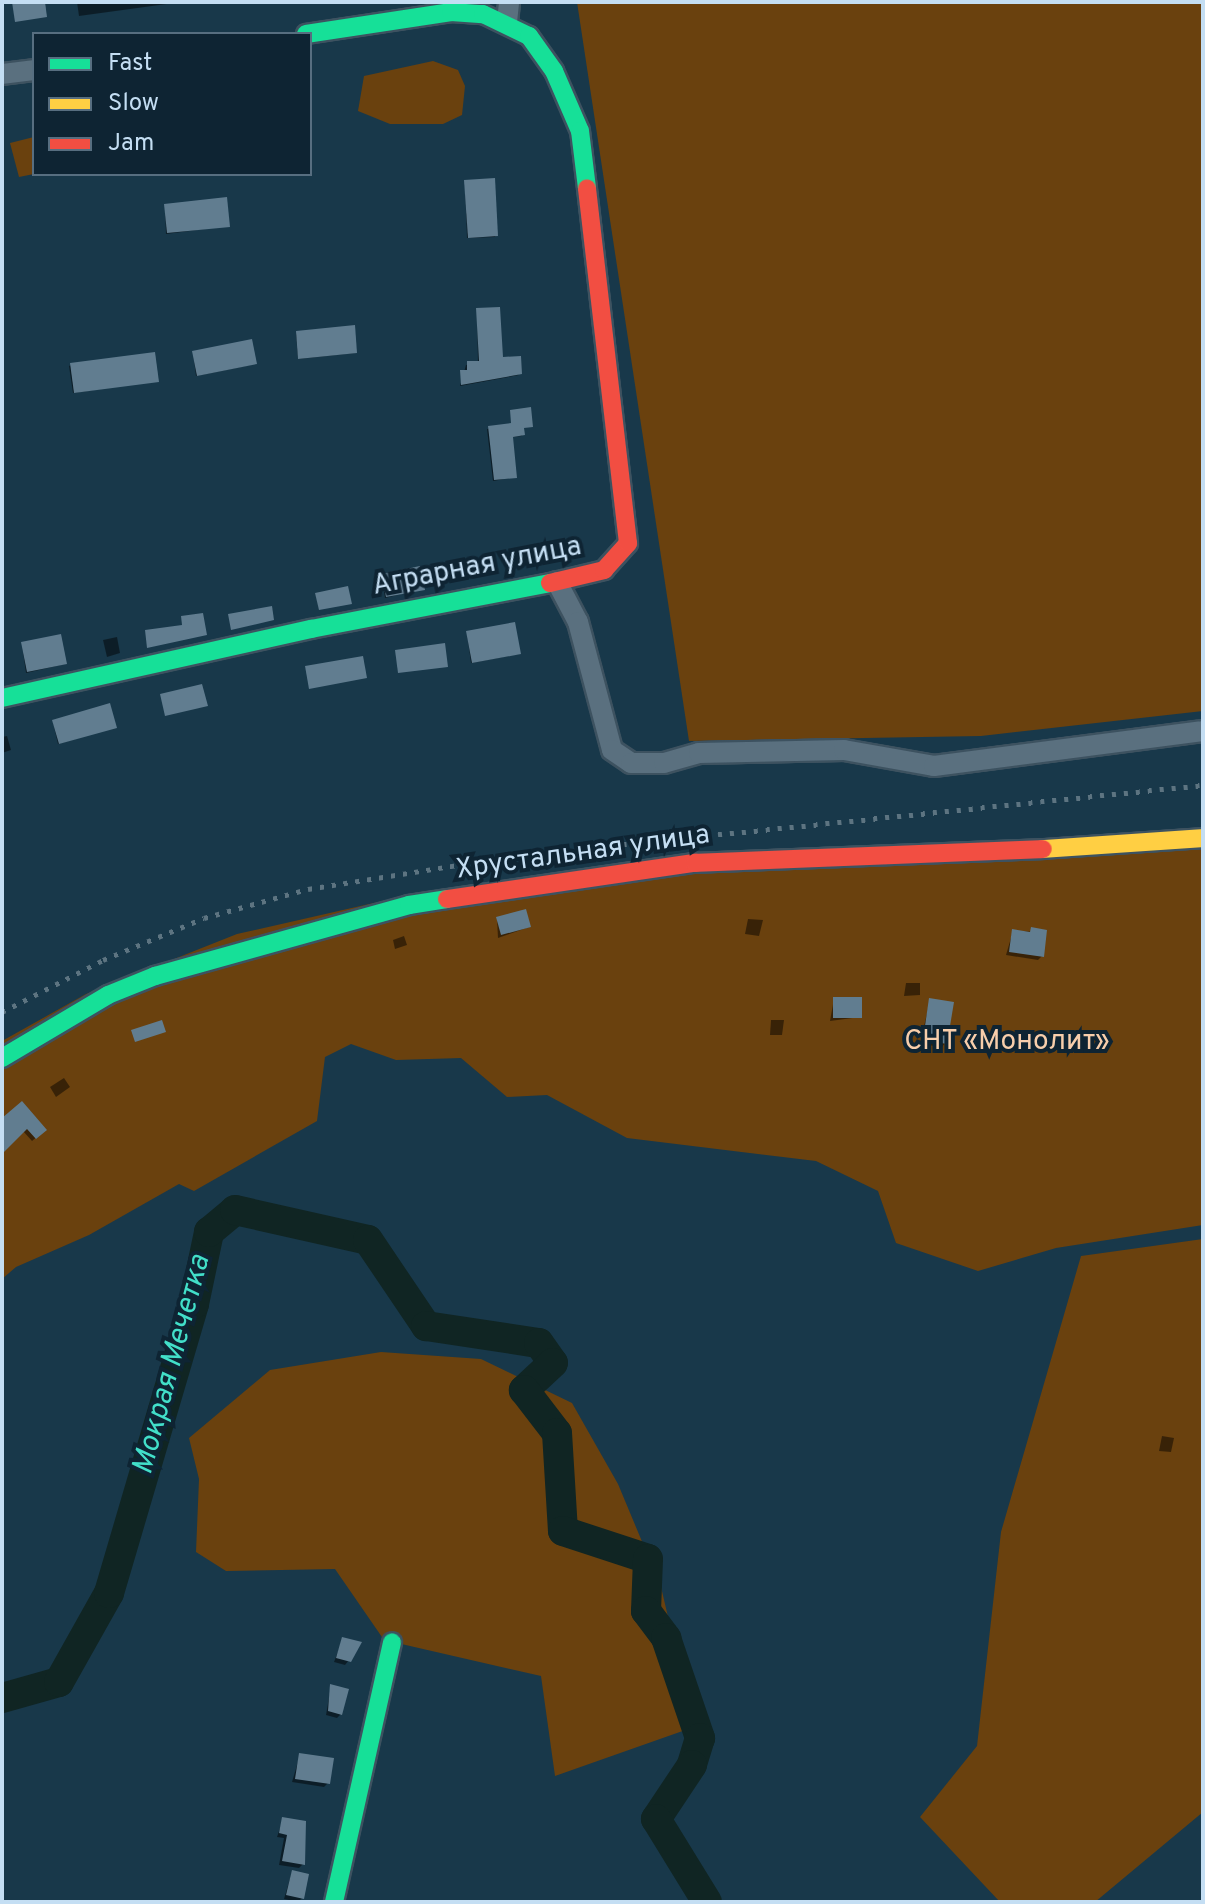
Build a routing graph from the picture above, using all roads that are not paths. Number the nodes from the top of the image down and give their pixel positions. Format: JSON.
{"nodes":[{"id":1,"x":508,"y":12,"type":"edge"},
{"id":2,"x":312,"y":33,"type":"edge"},
{"id":3,"x":32,"y":70,"type":"edge"},
{"id":4,"x":2,"y":74,"type":"edge"},
{"id":5,"x":557,"y":582,"type":"junction"},
{"id":6,"x":2,"y":698,"type":"edge"},
{"id":7,"x":1203,"y":731,"type":"edge"},
{"id":8,"x":1203,"y":838,"type":"edge"},
{"id":9,"x":2,"y":1058,"type":"edge"},
{"id":10,"x":392,"y":1642,"type":"dead end"},
{"id":11,"x":334,"y":1902,"type":"edge"}],
"edges":[{"from":1,"to":2,"type":"street"},
{"from":1,"to":5,"type":"street","name":"Аграрная улица"},
{"from":3,"to":4,"type":"street"},
{"from":5,"to":6,"type":"street","name":"Аграрная улица"},
{"from":5,"to":7,"type":"street"},
{"from":8,"to":9,"type":"street","name":"Хрустальная улица"},
{"from":10,"to":11,"type":"street"}]}
